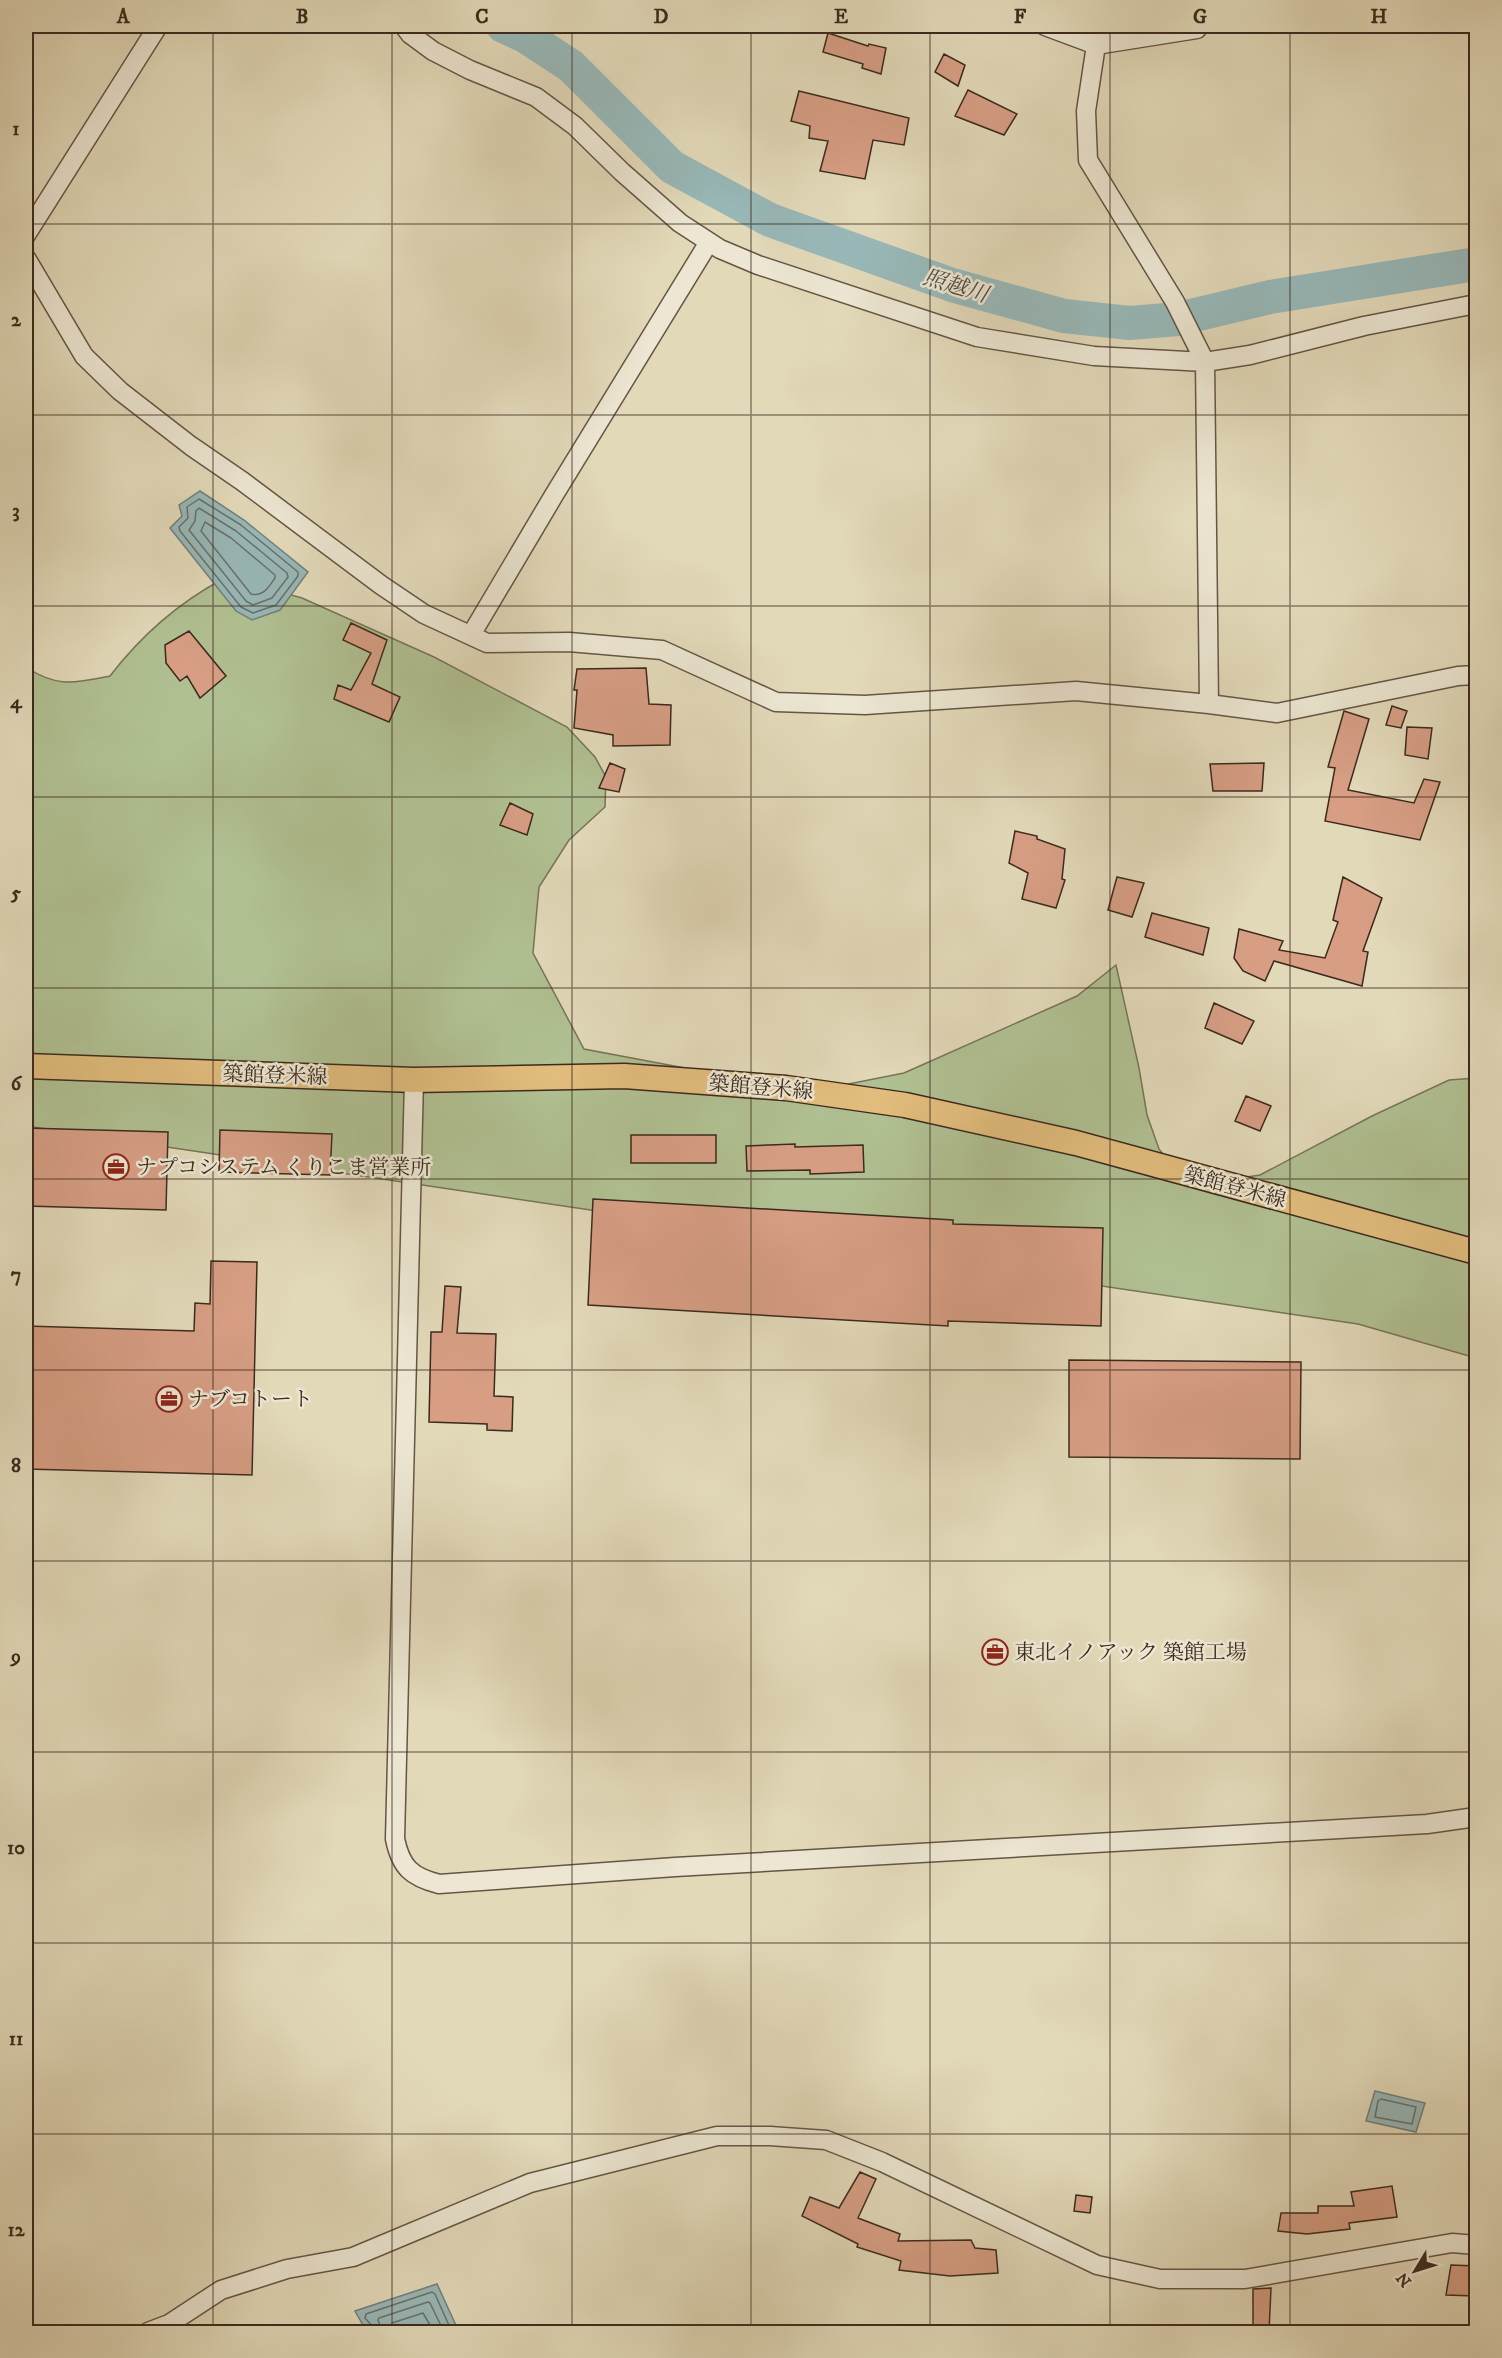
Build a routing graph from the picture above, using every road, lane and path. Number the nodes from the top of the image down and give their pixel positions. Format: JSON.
{"nodes":[{"id":1,"x":158,"y":26,"type":"edge"},
{"id":2,"x":404,"y":26,"type":"edge"},
{"id":3,"x":1045,"y":26,"type":"edge"},
{"id":4,"x":1102,"y":26,"type":"edge"},
{"id":5,"x":1197,"y":29,"type":"dead end"},
{"id":6,"x":1096,"y":45,"type":"junction"},
{"id":7,"x":26,"y":235,"type":"edge"},
{"id":8,"x":709,"y":242,"type":"junction"},
{"id":9,"x":26,"y":258,"type":"edge"},
{"id":10,"x":1476,"y":304,"type":"edge"},
{"id":11,"x":1205,"y":362,"type":"junction"},
{"id":12,"x":471,"y":635,"type":"junction"},
{"id":13,"x":1476,"y":675,"type":"edge"},
{"id":14,"x":1209,"y":704,"type":"junction"},
{"id":15,"x":26,"y":1066,"type":"edge"},
{"id":16,"x":414,"y":1080,"type":"junction"},
{"id":17,"x":1476,"y":1252,"type":"edge"},
{"id":18,"x":1476,"y":1817,"type":"edge"},
{"id":19,"x":1476,"y":2245,"type":"edge"},
{"id":20,"x":148,"y":2332,"type":"edge"}],
"edges":[{"from":1,"to":7,"type":"street"},
{"from":2,"to":8,"type":"street"},
{"from":3,"to":6,"type":"street"},
{"from":4,"to":6,"type":"street"},
{"from":5,"to":6,"type":"street"},
{"from":6,"to":11,"type":"street"},
{"from":8,"to":11,"type":"street"},
{"from":8,"to":12,"type":"street"},
{"from":9,"to":12,"type":"street"},
{"from":10,"to":11,"type":"street"},
{"from":11,"to":14,"type":"street"},
{"from":12,"to":14,"type":"street"},
{"from":13,"to":14,"type":"street"},
{"from":15,"to":16,"type":"main road","name":"築館登米線"},
{"from":16,"to":17,"type":"main road","name":"築館登米線"},
{"from":16,"to":18,"type":"street"},
{"from":19,"to":20,"type":"street"}]}
